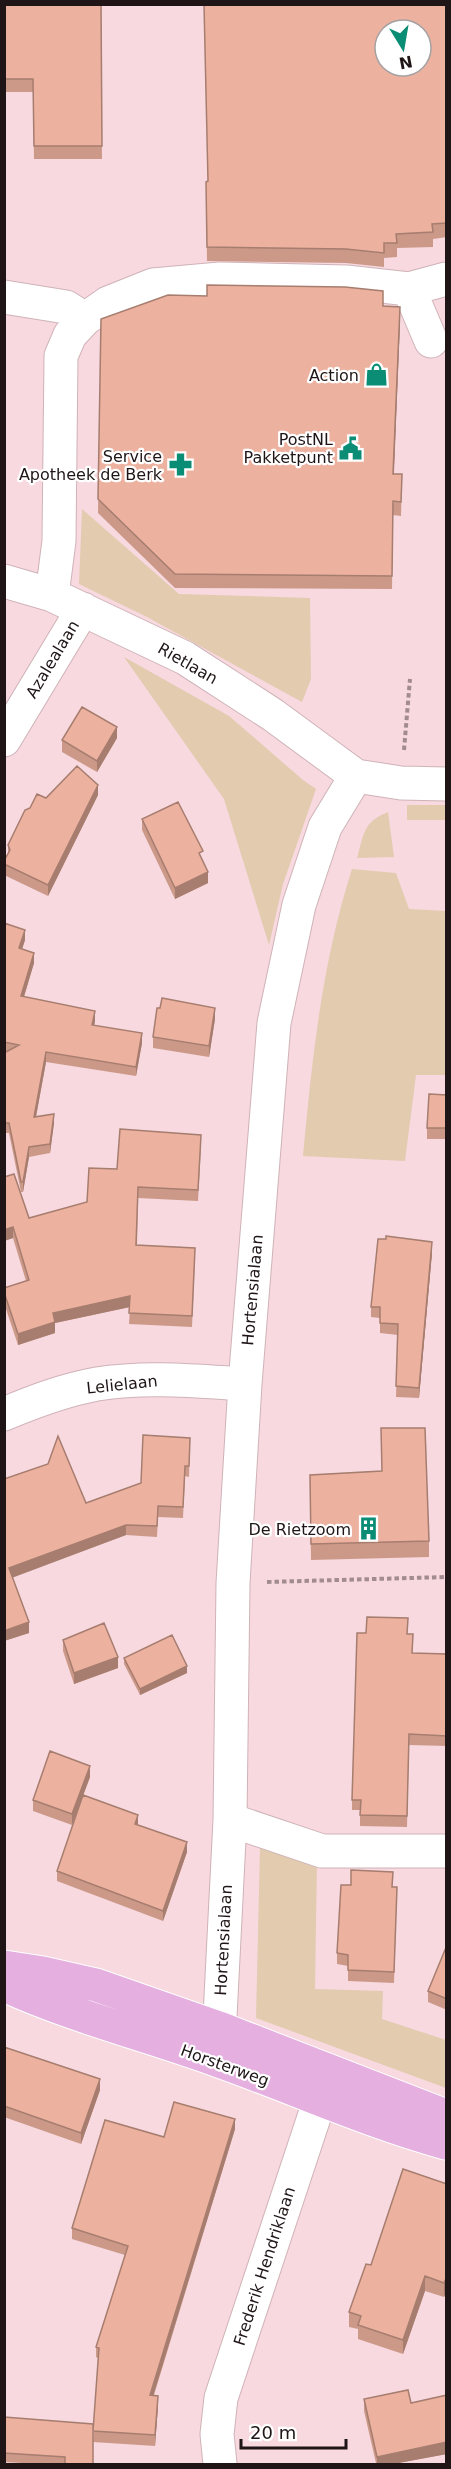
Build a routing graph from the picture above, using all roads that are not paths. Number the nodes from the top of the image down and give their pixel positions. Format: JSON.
{"nodes":[{"id":1,"x":447,"y":279,"type":"edge"},
{"id":2,"x":409,"y":289,"type":"junction"},
{"id":3,"x":4,"y":297,"type":"edge"},
{"id":4,"x":85,"y":319,"type":"junction"},
{"id":5,"x":431,"y":342,"type":"dead end"},
{"id":6,"x":4,"y":581,"type":"edge"},
{"id":7,"x":52,"y":595,"type":"junction"},
{"id":8,"x":83,"y":609,"type":"junction"},
{"id":9,"x":4,"y":740,"type":"edge"},
{"id":10,"x":356,"y":776,"type":"junction"},
{"id":11,"x":447,"y":784,"type":"edge"},
{"id":12,"x":245,"y":1384,"type":"junction"},
{"id":13,"x":4,"y":1414,"type":"edge"},
{"id":14,"x":230,"y":1820,"type":"junction"},
{"id":15,"x":447,"y":1851,"type":"edge"},
{"id":16,"x":4,"y":1967,"type":"edge"},
{"id":17,"x":4,"y":1985,"type":"edge"},
{"id":18,"x":219,"y":2028,"type":"junction"},
{"id":19,"x":218,"y":2060,"type":"junction"},
{"id":20,"x":324,"y":2085,"type":"junction"},
{"id":21,"x":447,"y":2116,"type":"edge"},
{"id":22,"x":447,"y":2144,"type":"edge"},
{"id":23,"x":220,"y":2464,"type":"edge"}],
"edges":[{"from":1,"to":2,"type":"street"},
{"from":2,"to":4,"type":"street"},
{"from":2,"to":5,"type":"street"},
{"from":3,"to":4,"type":"street"},
{"from":4,"to":7,"type":"street"},
{"from":6,"to":7,"type":"street","name":"Rietlaan"},
{"from":7,"to":8,"type":"street","name":"Rietlaan"},
{"from":8,"to":9,"type":"street","name":"Azalealaan"},
{"from":8,"to":10,"type":"street","name":"Rietlaan"},
{"from":10,"to":11,"type":"street"},
{"from":10,"to":12,"type":"street","name":"Hortensialaan"},
{"from":12,"to":13,"type":"street","name":"Lelielaan"},
{"from":12,"to":14,"type":"street","name":"Hortensialaan"},
{"from":14,"to":15,"type":"street"},
{"from":14,"to":18,"type":"street","name":"Hortensialaan"},
{"from":16,"to":18,"type":"main road","name":"Horsterweg"},
{"from":17,"to":19,"type":"main road","name":"Horsterweg"},
{"from":18,"to":19,"type":"street","name":"Hortensialaan"},
{"from":18,"to":20,"type":"main road","name":"Horsterweg"},
{"from":19,"to":20,"type":"main road","name":"Horsterweg"},
{"from":20,"to":21,"type":"main road","name":"Horsterweg"},
{"from":20,"to":22,"type":"main road","name":"Horsterweg"},
{"from":20,"to":23,"type":"street","name":"Frederik Hendriklaan"}]}
